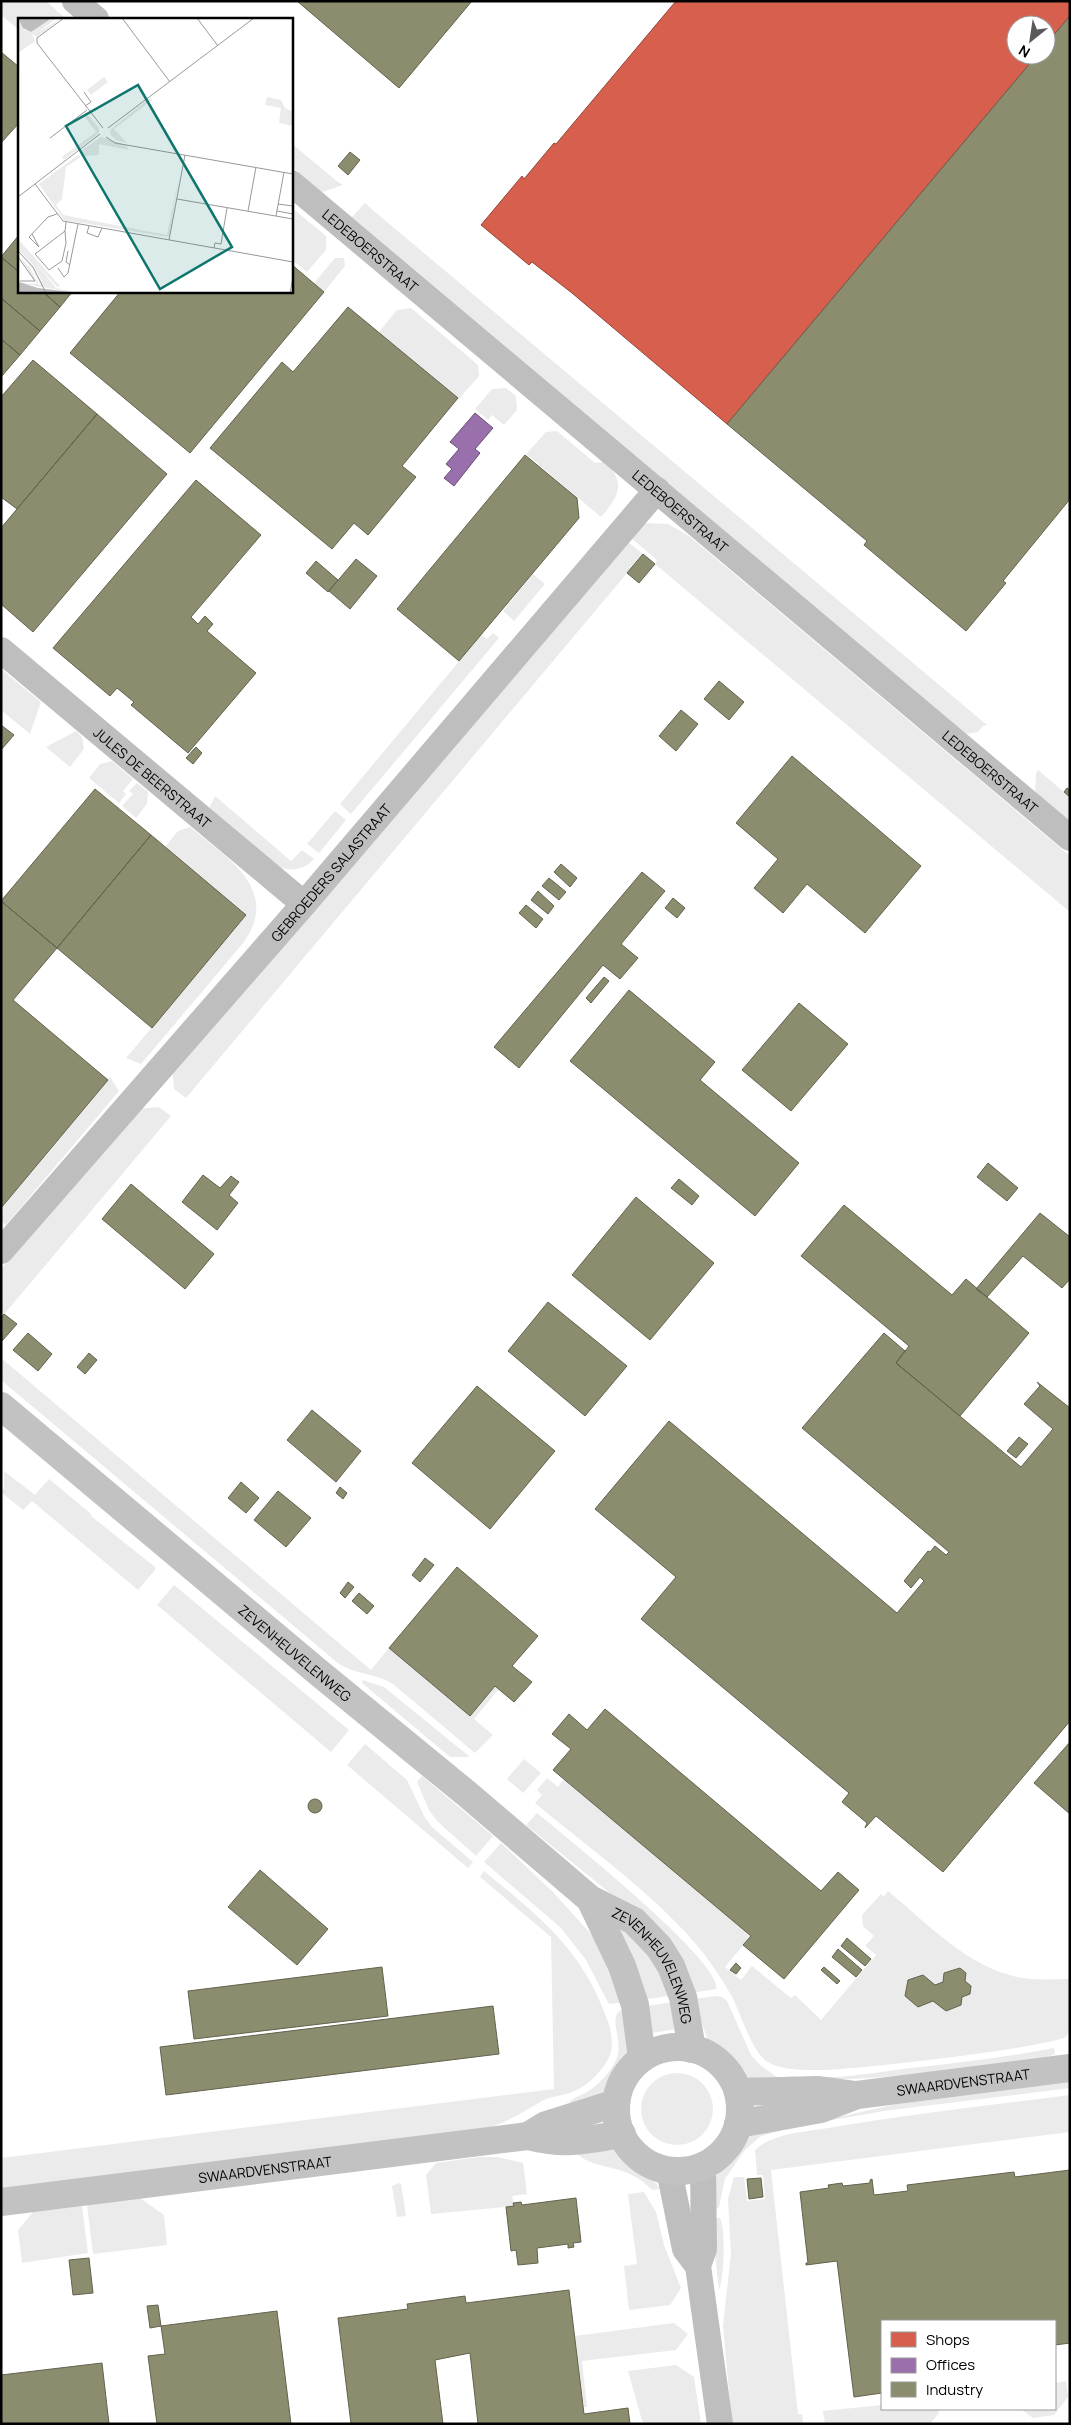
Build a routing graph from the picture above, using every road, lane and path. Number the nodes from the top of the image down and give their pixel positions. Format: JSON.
{"nodes":[{"id":1,"x":75,"y":1,"type":"edge"},
{"id":2,"x":95,"y":18,"type":"edge"},
{"id":3,"x":292,"y":184,"type":"edge"},
{"id":4,"x":657,"y":490,"type":"junction"},
{"id":5,"x":1,"y":650,"type":"edge"},
{"id":6,"x":1070,"y":838,"type":"edge"},
{"id":7,"x":304,"y":904,"type":"junction"},
{"id":8,"x":1,"y":1251,"type":"edge"},
{"id":9,"x":1,"y":1406,"type":"edge"},
{"id":10,"x":590,"y":1899,"type":"junction"},
{"id":11,"x":692,"y":2049,"type":"junction"},
{"id":12,"x":642,"y":2058,"type":"junction"},
{"id":13,"x":1070,"y":2068,"type":"edge"},
{"id":14,"x":738,"y":2092,"type":"junction"},
{"id":15,"x":857,"y":2095,"type":"junction"},
{"id":16,"x":616,"y":2104,"type":"junction"},
{"id":17,"x":738,"y":2124,"type":"junction"},
{"id":18,"x":622,"y":2134,"type":"junction"},
{"id":19,"x":528,"y":2136,"type":"junction"},
{"id":20,"x":703,"y":2165,"type":"junction"},
{"id":21,"x":669,"y":2170,"type":"junction"},
{"id":22,"x":1,"y":2202,"type":"edge"},
{"id":23,"x":698,"y":2266,"type":"junction"},
{"id":24,"x":720,"y":2424,"type":"edge"}],
"edges":[{"from":1,"to":2,"type":"street"},
{"from":3,"to":4,"type":"street","name":"LEDEBOERSTRAAT"},
{"from":4,"to":6,"type":"street","name":"LEDEBOERSTRAAT"},
{"from":4,"to":7,"type":"street","name":"GEBROEDERS SALASTRAAT"},
{"from":5,"to":7,"type":"street","name":"JULES DE BEERSTRAAT"},
{"from":7,"to":8,"type":"street","name":"GEBROEDERS SALASTRAAT"},
{"from":9,"to":10,"type":"street","name":"ZEVENHEUVELENWEG"},
{"from":10,"to":11,"type":"street","name":"ZEVENHEUVELENWEG"},
{"from":10,"to":12,"type":"street","name":"ZEVENHEUVELENWEG"},
{"from":11,"to":12,"type":"street"},
{"from":11,"to":14,"type":"street"},
{"from":12,"to":16,"type":"street"},
{"from":13,"to":15,"type":"street","name":"SWAARDVENSTRAAT"},
{"from":14,"to":15,"type":"street","name":"SWAARDVENSTRAAT"},
{"from":14,"to":17,"type":"street"},
{"from":15,"to":17,"type":"street","name":"SWAARDVENSTRAAT"},
{"from":16,"to":18,"type":"street"},
{"from":16,"to":19,"type":"street","name":"SWAARDVENSTRAAT"},
{"from":17,"to":20,"type":"street"},
{"from":18,"to":19,"type":"street","name":"SWAARDVENSTRAAT"},
{"from":18,"to":21,"type":"street"},
{"from":19,"to":22,"type":"street","name":"SWAARDVENSTRAAT"},
{"from":20,"to":21,"type":"street"},
{"from":20,"to":23,"type":"street"},
{"from":21,"to":23,"type":"street"},
{"from":23,"to":24,"type":"street"}]}
